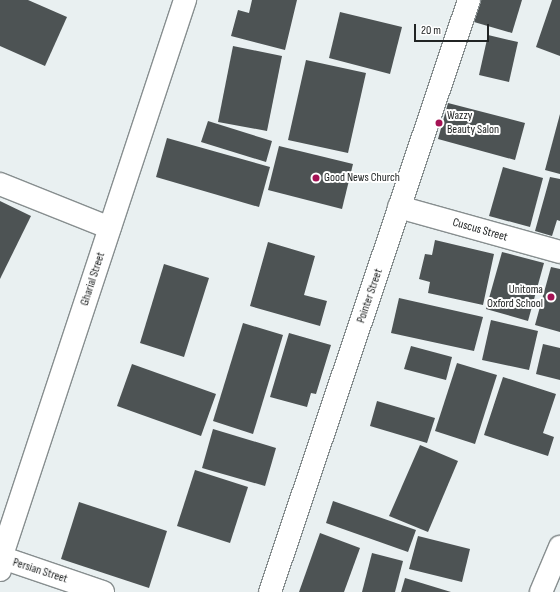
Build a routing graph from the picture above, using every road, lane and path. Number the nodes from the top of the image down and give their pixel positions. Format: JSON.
{"nodes":[{"id":1,"x":185,"y":0,"type":"edge"},
{"id":2,"x":469,"y":0,"type":"edge"},
{"id":3,"x":0,"y":184,"type":"edge"},
{"id":4,"x":399,"y":207,"type":"junction"},
{"id":5,"x":110,"y":228,"type":"junction"},
{"id":6,"x":560,"y":252,"type":"edge"},
{"id":7,"x":560,"y":547,"type":"edge"},
{"id":8,"x":0,"y":562,"type":"edge"},
{"id":9,"x":103,"y":592,"type":"edge"},
{"id":10,"x":270,"y":592,"type":"edge"},
{"id":11,"x":542,"y":592,"type":"edge"}],
"edges":[{"from":1,"to":5,"type":"street","name":"Gharial Street"},
{"from":2,"to":4,"type":"street","name":"Pointer Street"},
{"from":3,"to":5,"type":"street"},
{"from":4,"to":6,"type":"street","name":"Cuscus Street"},
{"from":4,"to":10,"type":"street","name":"Pointer Street"},
{"from":5,"to":8,"type":"street","name":"Gharial Street"},
{"from":7,"to":11,"type":"street"},
{"from":8,"to":9,"type":"street","name":"Persian Street"}]}
